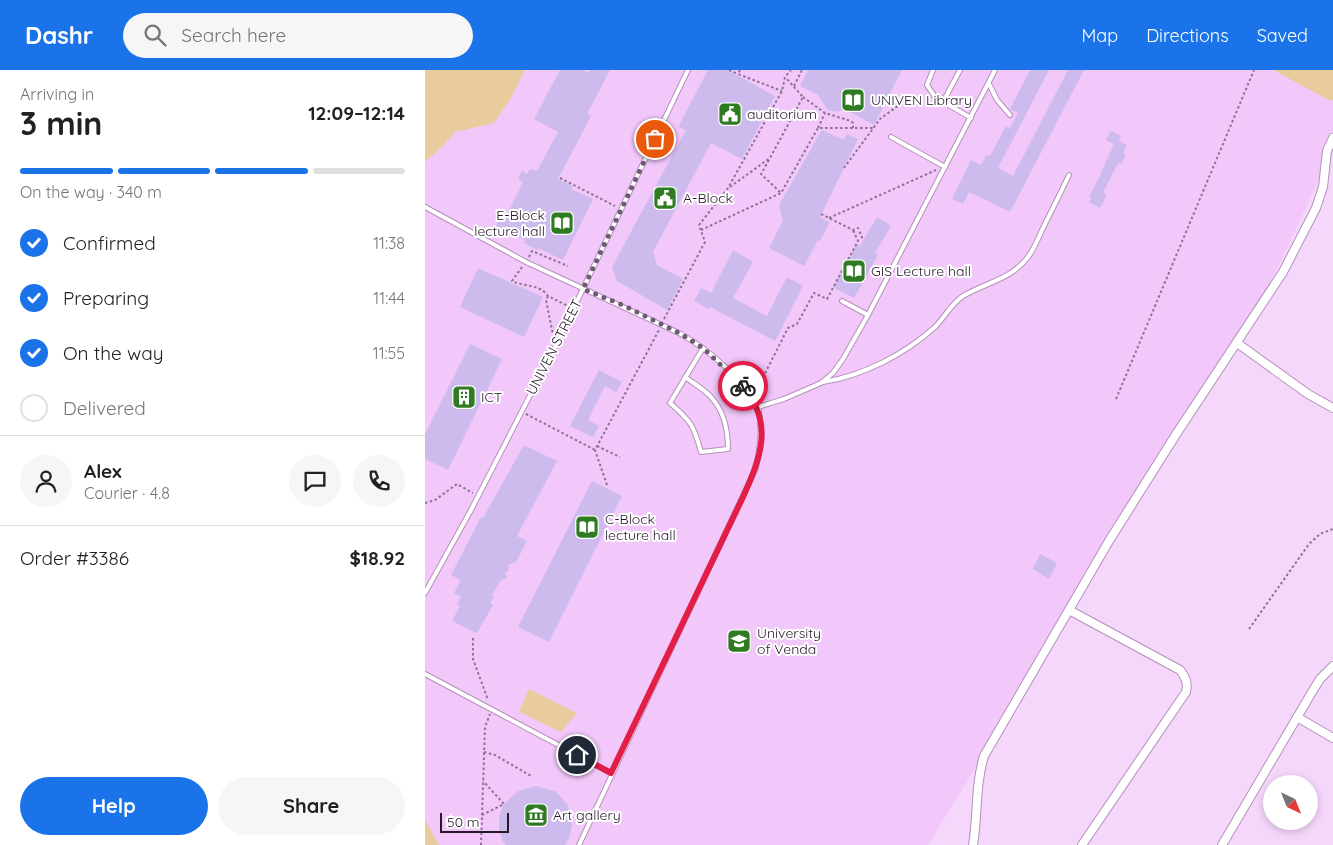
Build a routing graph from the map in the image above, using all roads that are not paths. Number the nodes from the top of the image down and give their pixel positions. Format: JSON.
{"nodes":[{"id":1,"x":688,"y":70,"type":"edge"},
{"id":2,"x":933,"y":70,"type":"edge"},
{"id":3,"x":960,"y":70,"type":"edge"},
{"id":4,"x":995,"y":70,"type":"edge"},
{"id":5,"x":989,"y":84,"type":"junction"},
{"id":6,"x":943,"y":102,"type":"junction"},
{"id":7,"x":1010,"y":116,"type":"dead end"},
{"id":8,"x":971,"y":118,"type":"junction"},
{"id":9,"x":891,"y":137,"type":"dead end"},
{"id":10,"x":1333,"y":138,"type":"edge"},
{"id":11,"x":945,"y":167,"type":"junction"},
{"id":12,"x":1069,"y":175,"type":"dead end"},
{"id":13,"x":425,"y":206,"type":"edge"},
{"id":14,"x":583,"y":289,"type":"junction"},
{"id":15,"x":842,"y":301,"type":"dead end"},
{"id":16,"x":868,"y":315,"type":"junction"},
{"id":17,"x":1237,"y":343,"type":"junction"},
{"id":18,"x":703,"y":348,"type":"junction"},
{"id":19,"x":685,"y":377,"type":"junction"},
{"id":20,"x":821,"y":383,"type":"junction"},
{"id":21,"x":758,"y":407,"type":"junction"},
{"id":22,"x":1333,"y":408,"type":"edge"},
{"id":23,"x":425,"y":593,"type":"edge"},
{"id":24,"x":1069,"y":610,"type":"junction"},
{"id":25,"x":1333,"y":666,"type":"edge"},
{"id":26,"x":425,"y":674,"type":"edge"},
{"id":27,"x":1297,"y":717,"type":"junction"},
{"id":28,"x":1333,"y":738,"type":"edge"},
{"id":29,"x":611,"y":773,"type":"junction"},
{"id":30,"x":579,"y":845,"type":"edge"},
{"id":31,"x":973,"y":845,"type":"edge"},
{"id":32,"x":1082,"y":845,"type":"edge"},
{"id":33,"x":1223,"y":845,"type":"edge"}],
"edges":[{"from":1,"to":14,"type":"lane","name":"UNIVEN STREET"},
{"from":2,"to":6,"type":"lane"},
{"from":3,"to":6,"type":"lane"},
{"from":4,"to":5,"type":"lane"},
{"from":5,"to":7,"type":"lane"},
{"from":5,"to":8,"type":"lane"},
{"from":6,"to":8,"type":"lane"},
{"from":8,"to":11,"type":"lane"},
{"from":9,"to":11,"type":"lane"},
{"from":10,"to":17,"type":"street"},
{"from":11,"to":16,"type":"lane"},
{"from":12,"to":20,"type":"lane"},
{"from":13,"to":14,"type":"lane"},
{"from":14,"to":18,"type":"lane"},
{"from":14,"to":23,"type":"lane","name":"UNIVEN STREET"},
{"from":15,"to":16,"type":"lane"},
{"from":16,"to":20,"type":"lane"},
{"from":17,"to":22,"type":"street"},
{"from":17,"to":24,"type":"street"},
{"from":18,"to":19,"type":"lane"},
{"from":18,"to":21,"type":"lane"},
{"from":19,"to":19,"type":"lane"},
{"from":20,"to":21,"type":"lane"},
{"from":21,"to":29,"type":"lane"},
{"from":24,"to":31,"type":"street"},
{"from":24,"to":32,"type":"street"},
{"from":25,"to":27,"type":"street"},
{"from":26,"to":29,"type":"lane"},
{"from":27,"to":28,"type":"street"},
{"from":27,"to":33,"type":"street"},
{"from":29,"to":30,"type":"lane"}]}
